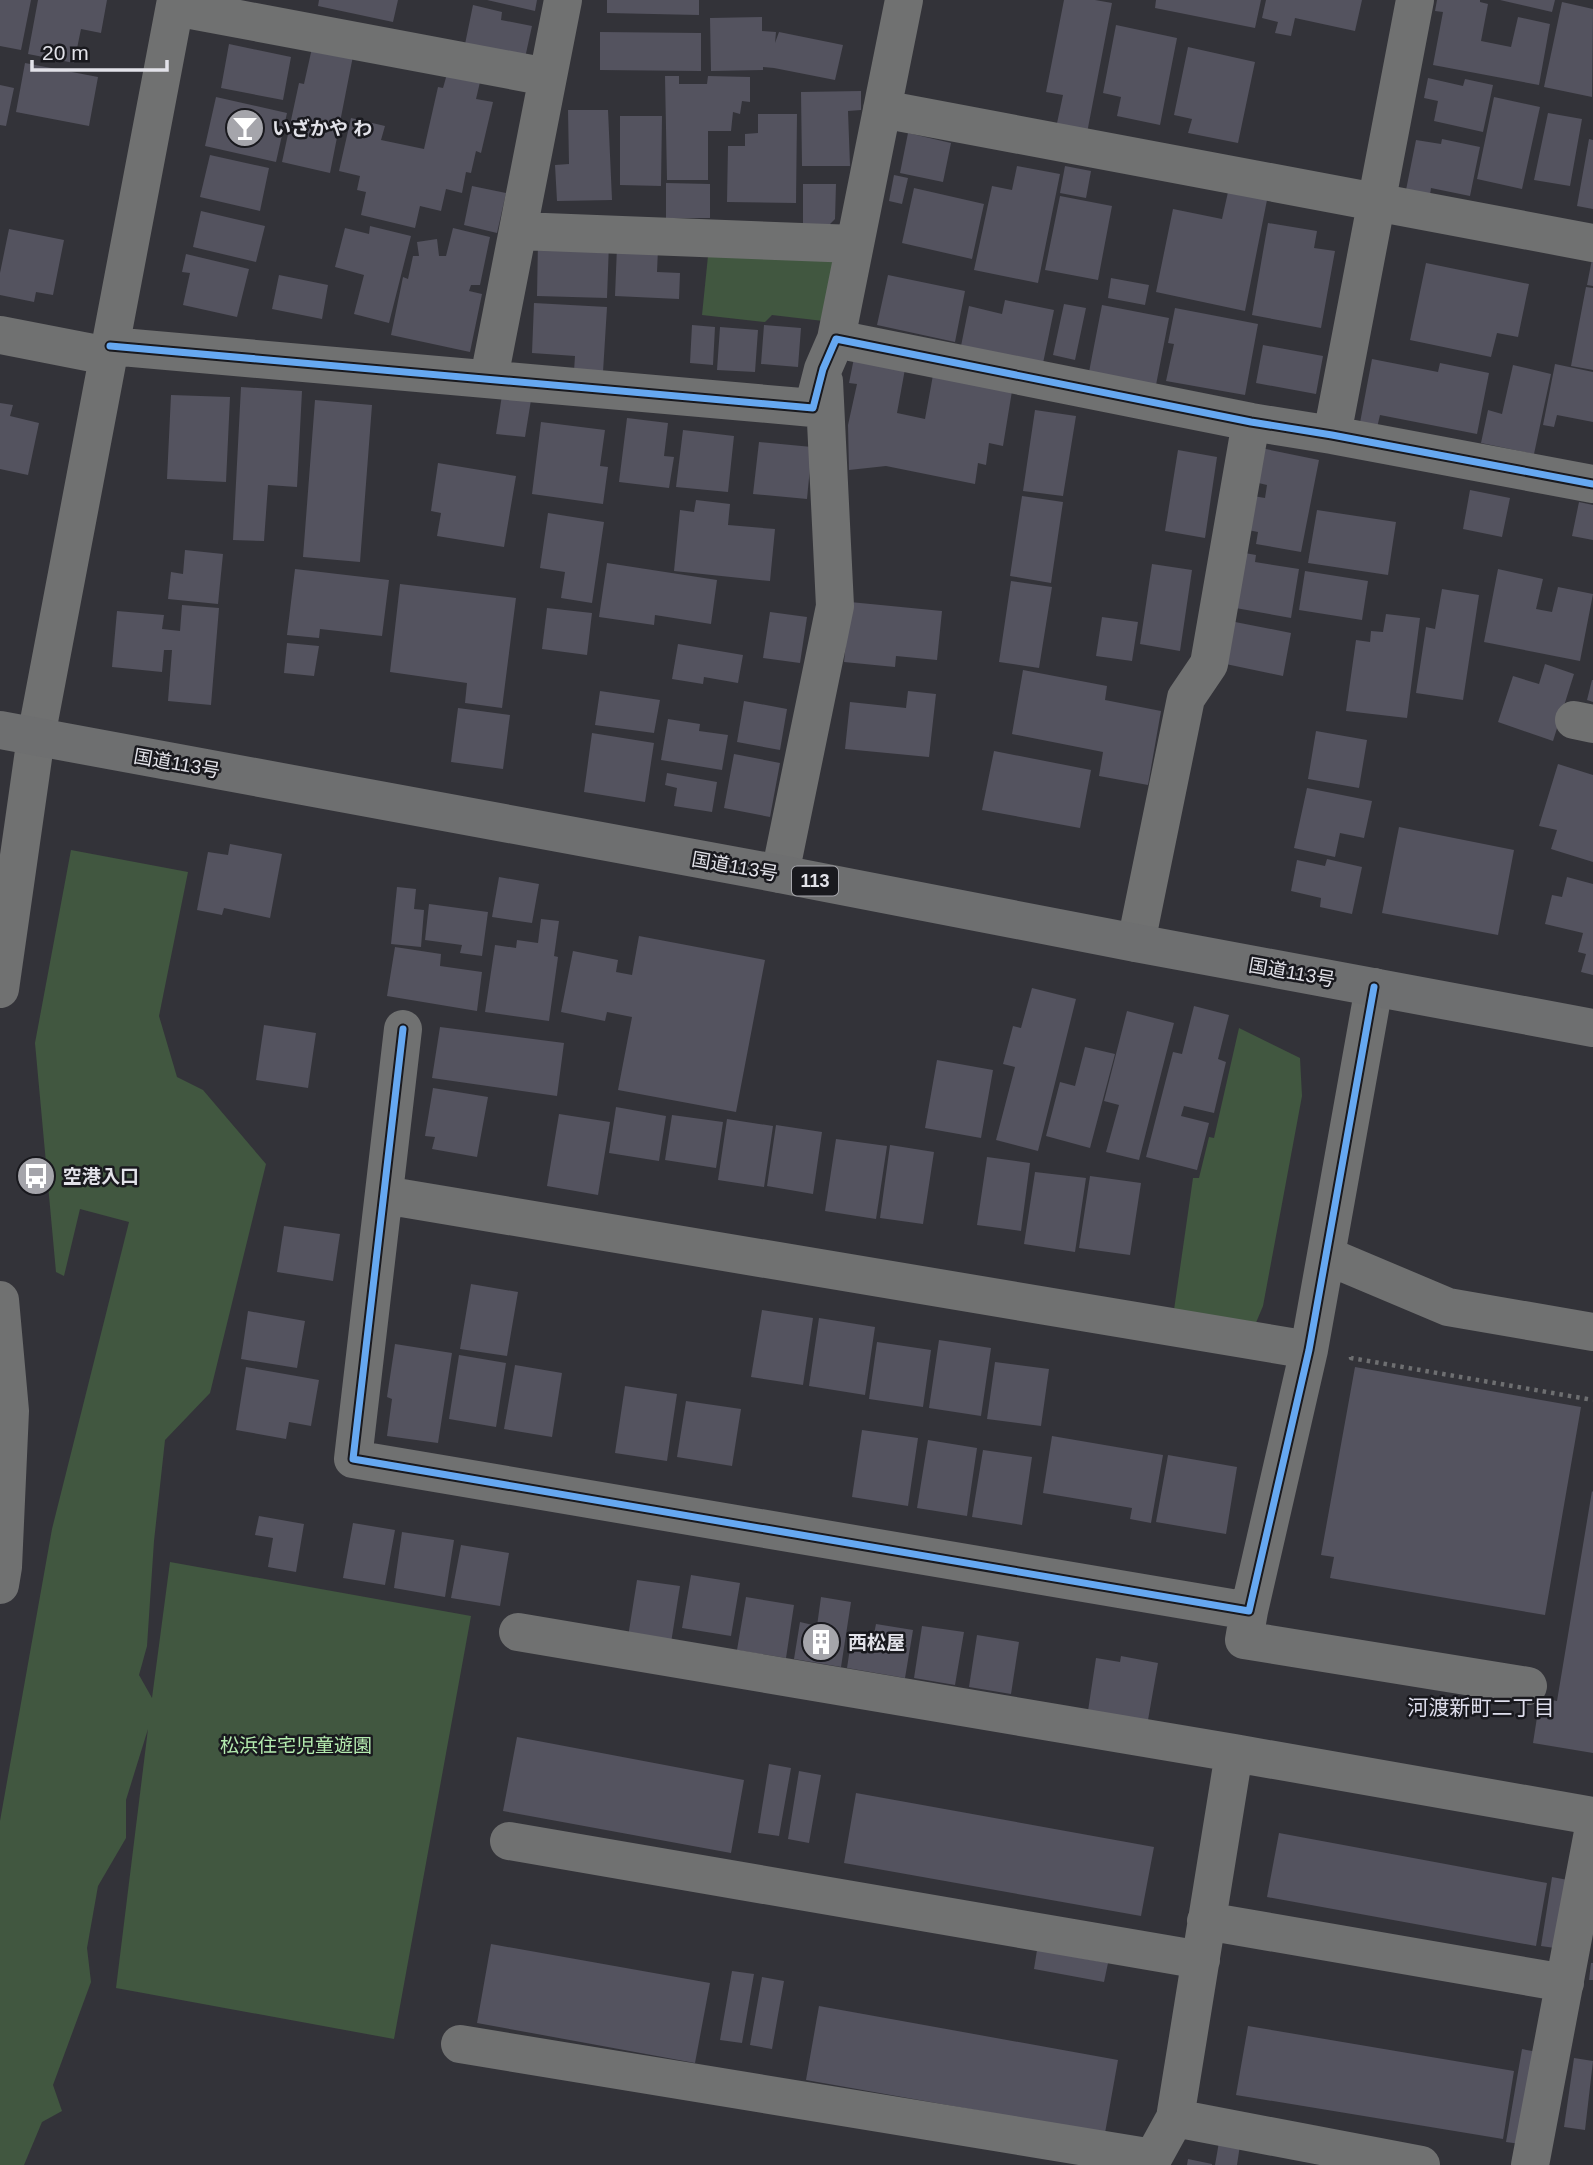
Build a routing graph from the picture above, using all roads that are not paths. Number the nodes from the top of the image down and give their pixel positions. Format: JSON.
{"nodes":[{"id":1,"x":563,"y":0,"type":"edge"},
{"id":2,"x":904,"y":0,"type":"edge"},
{"id":3,"x":1415,"y":0,"type":"edge"},
{"id":4,"x":175,"y":4,"type":"edge"},
{"id":5,"x":547,"y":77,"type":"junction"},
{"id":6,"x":882,"y":109,"type":"junction"},
{"id":7,"x":1375,"y":202,"type":"junction"},
{"id":8,"x":519,"y":231,"type":"junction"},
{"id":9,"x":1593,"y":243,"type":"edge"},
{"id":10,"x":855,"y":244,"type":"junction"},
{"id":11,"x":0,"y":335,"type":"edge"},
{"id":12,"x":109,"y":351,"type":"junction"},
{"id":13,"x":830,"y":354,"type":"junction"},
{"id":14,"x":489,"y":378,"type":"junction"},
{"id":15,"x":1251,"y":422,"type":"junction"},
{"id":16,"x":1332,"y":435,"type":"junction"},
{"id":17,"x":1593,"y":484,"type":"edge"},
{"id":18,"x":18,"y":734,"type":"edge"},
{"id":19,"x":780,"y":874,"type":"junction"},
{"id":20,"x":1136,"y":943,"type":"junction"},
{"id":21,"x":1374,"y":987,"type":"junction"},
{"id":22,"x":0,"y":989,"type":"edge"},
{"id":23,"x":1593,"y":1028,"type":"edge"},
{"id":24,"x":402,"y":1029,"type":"dead end"},
{"id":25,"x":384,"y":1195,"type":"junction"},
{"id":26,"x":1327,"y":1256,"type":"junction"},
{"id":27,"x":0,"y":1300,"type":"edge"},
{"id":28,"x":1593,"y":1332,"type":"edge"},
{"id":29,"x":1309,"y":1350,"type":"junction"},
{"id":30,"x":0,"y":1584,"type":"edge"},
{"id":31,"x":1249,"y":1611,"type":"junction"},
{"id":32,"x":518,"y":1632,"type":"dead end"},
{"id":33,"x":1528,"y":1686,"type":"dead end"},
{"id":34,"x":1234,"y":1753,"type":"junction"},
{"id":35,"x":1593,"y":1816,"type":"edge"},
{"id":36,"x":1593,"y":1832,"type":"edge"},
{"id":37,"x":509,"y":1841,"type":"dead end"},
{"id":38,"x":1206,"y":1922,"type":"junction"},
{"id":39,"x":1200,"y":1960,"type":"junction"},
{"id":40,"x":1573,"y":1993,"type":"edge"},
{"id":41,"x":460,"y":2045,"type":"dead end"},
{"id":42,"x":1175,"y":2118,"type":"junction"},
{"id":43,"x":1421,"y":2165,"type":"edge"},
{"id":44,"x":1530,"y":2165,"type":"edge"}],
"edges":[{"from":1,"to":5,"type":"street"},
{"from":2,"to":6,"type":"street"},
{"from":3,"to":7,"type":"street"},
{"from":4,"to":5,"type":"street"},
{"from":4,"to":12,"type":"street"},
{"from":5,"to":8,"type":"street"},
{"from":6,"to":7,"type":"street"},
{"from":6,"to":10,"type":"street"},
{"from":7,"to":9,"type":"street"},
{"from":7,"to":16,"type":"street"},
{"from":8,"to":10,"type":"street"},
{"from":8,"to":14,"type":"street"},
{"from":10,"to":13,"type":"street"},
{"from":11,"to":12,"type":"street"},
{"from":12,"to":14,"type":"street"},
{"from":12,"to":18,"type":"street"},
{"from":13,"to":14,"type":"street"},
{"from":13,"to":15,"type":"street"},
{"from":13,"to":19,"type":"street"},
{"from":15,"to":16,"type":"street"},
{"from":15,"to":20,"type":"street"},
{"from":16,"to":17,"type":"street"},
{"from":18,"to":19,"type":"highway","name":"国道113号","number":"113"},
{"from":18,"to":22,"type":"street"},
{"from":19,"to":20,"type":"highway","name":"国道113号","number":"113"},
{"from":20,"to":21,"type":"highway","name":"国道113号","number":"113"},
{"from":21,"to":23,"type":"highway","name":"国道113号","number":"113"},
{"from":21,"to":26,"type":"street"},
{"from":24,"to":25,"type":"street"},
{"from":25,"to":29,"type":"street"},
{"from":25,"to":31,"type":"street"},
{"from":26,"to":28,"type":"street"},
{"from":26,"to":29,"type":"street"},
{"from":27,"to":30,"type":"street"},
{"from":29,"to":31,"type":"street"},
{"from":31,"to":33,"type":"street"},
{"from":32,"to":34,"type":"street"},
{"from":34,"to":35,"type":"street"},
{"from":34,"to":38,"type":"street"},
{"from":36,"to":40,"type":"street"},
{"from":37,"to":39,"type":"street"},
{"from":38,"to":39,"type":"street"},
{"from":38,"to":40,"type":"street"},
{"from":39,"to":42,"type":"street"},
{"from":40,"to":44,"type":"street"},
{"from":41,"to":42,"type":"street"},
{"from":42,"to":43,"type":"street"}]}
